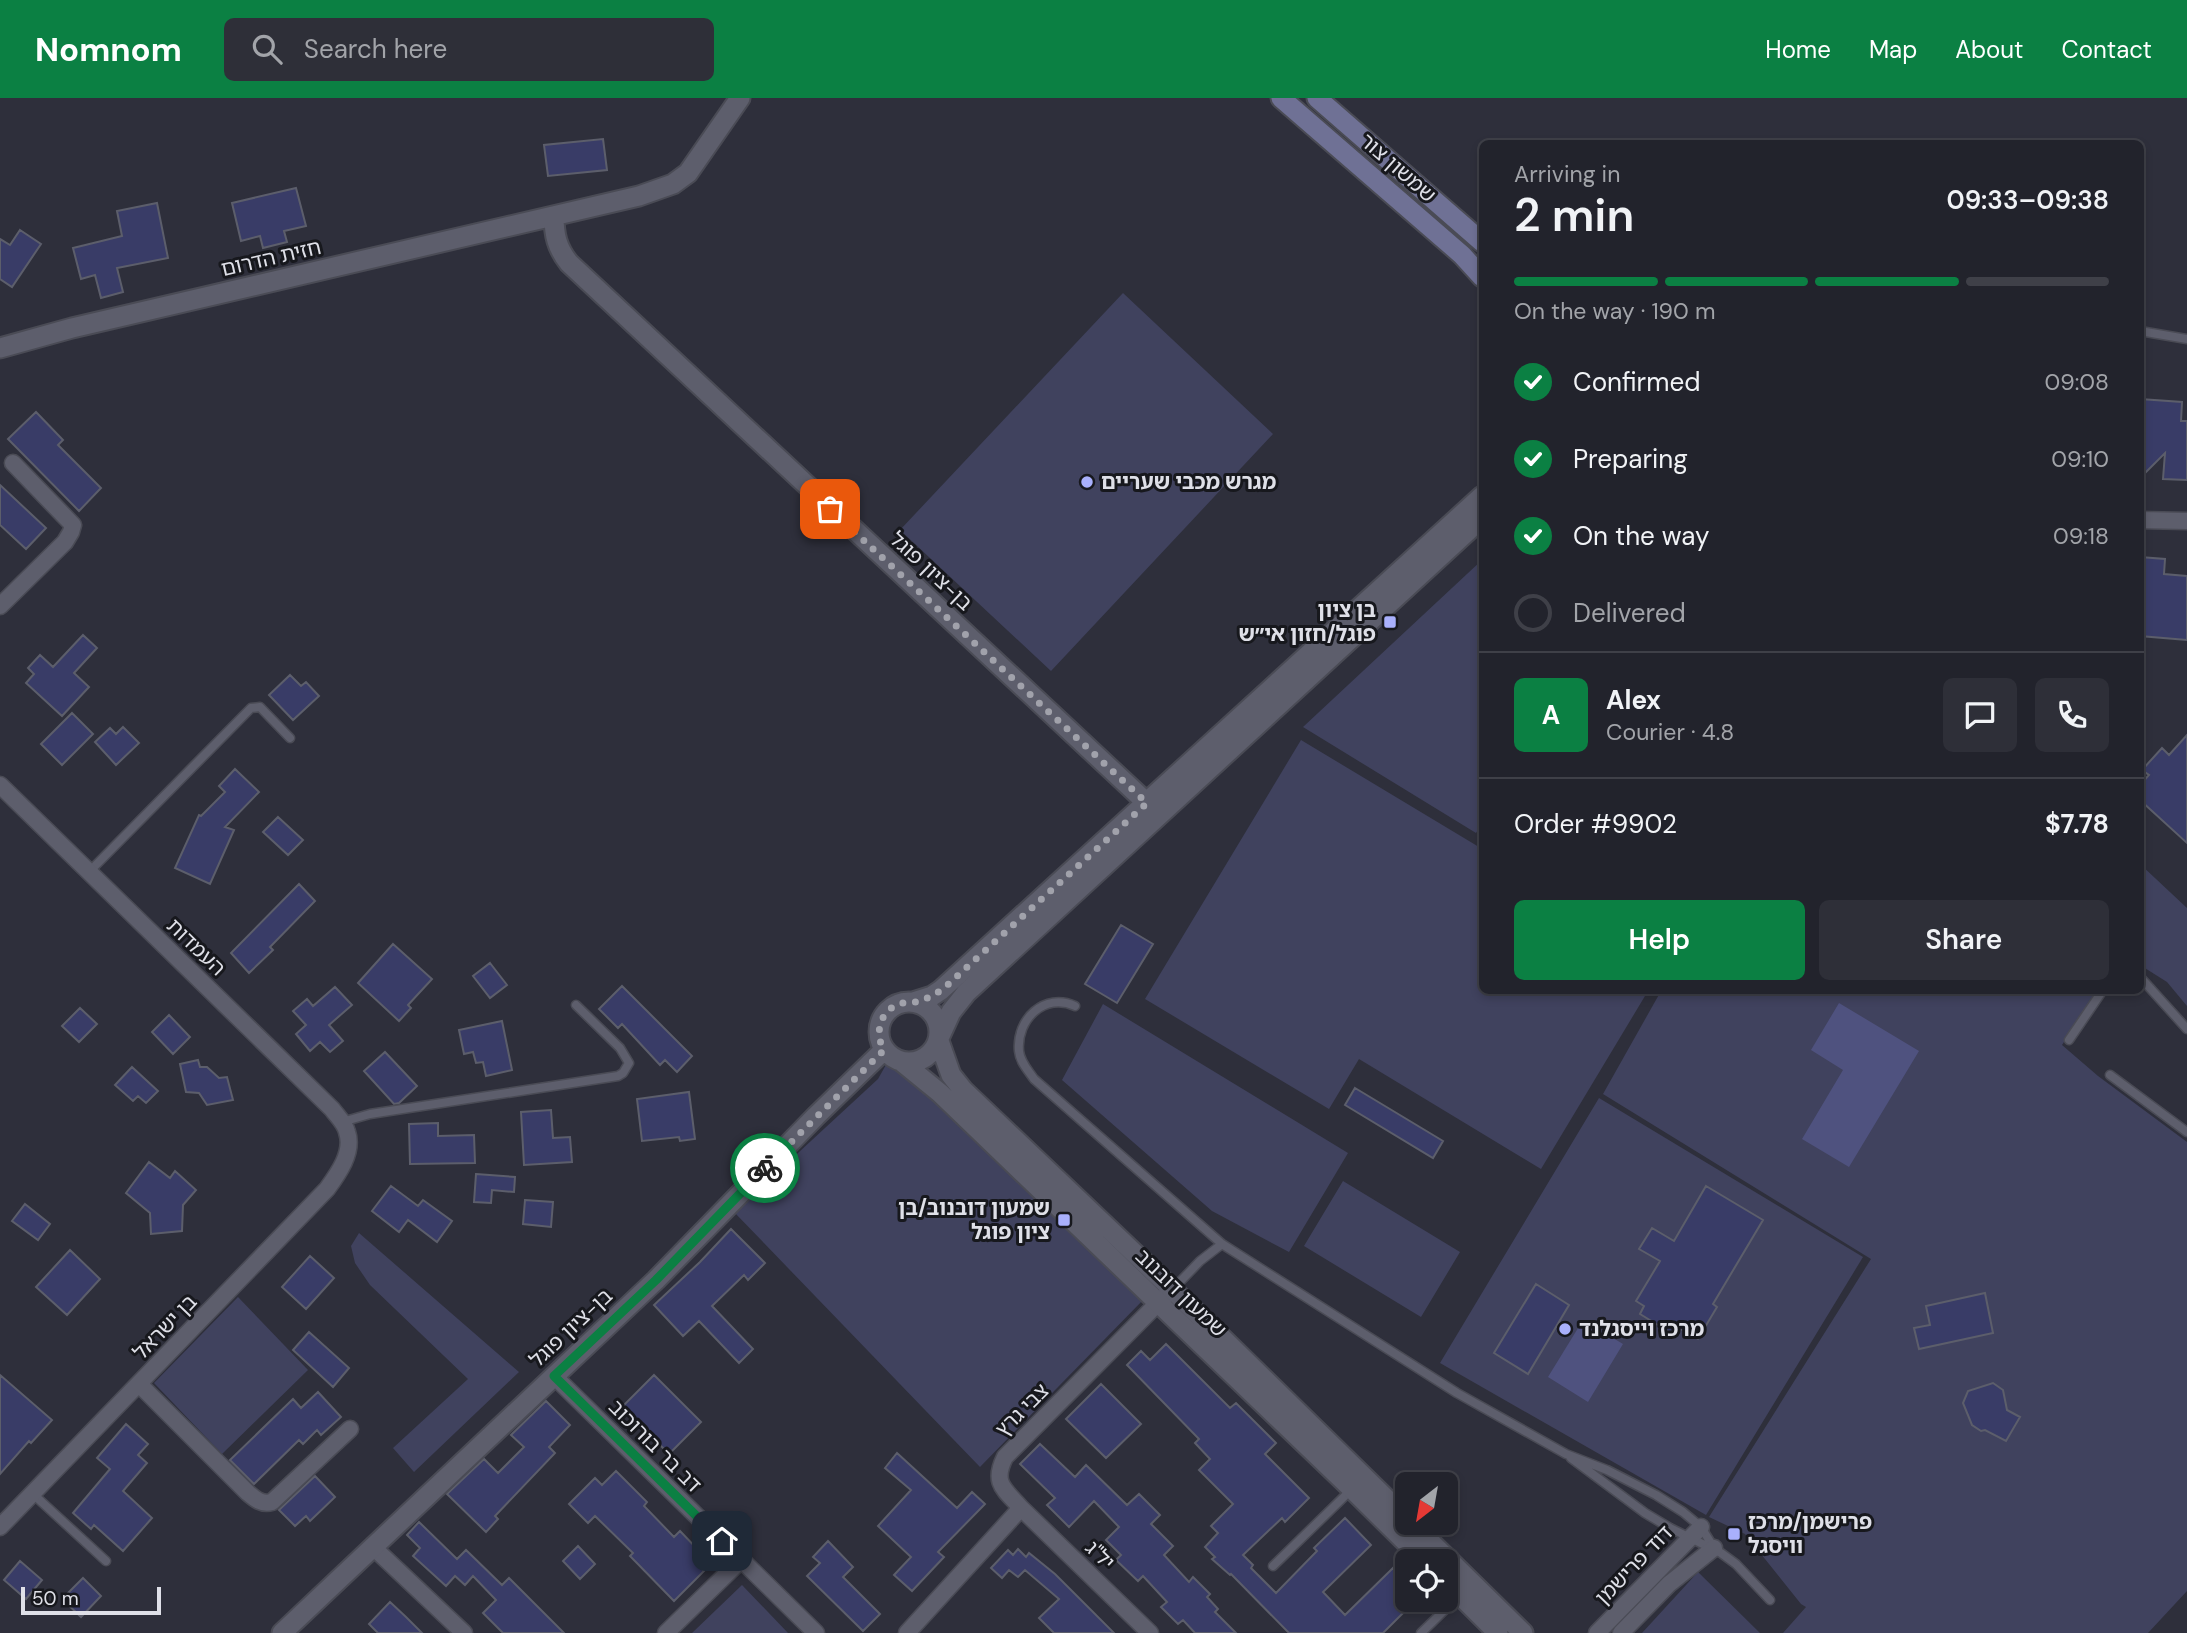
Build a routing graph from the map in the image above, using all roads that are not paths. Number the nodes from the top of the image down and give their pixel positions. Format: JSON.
{"nodes":[{"id":1,"x":740,"y":98,"type":"edge"},
{"id":2,"x":1281,"y":98,"type":"edge"},
{"id":3,"x":1317,"y":98,"type":"edge"},
{"id":4,"x":554,"y":216,"type":"junction"},
{"id":5,"x":1479,"y":239,"type":"edge"},
{"id":6,"x":1479,"y":272,"type":"edge"},
{"id":7,"x":2144,"y":332,"type":"edge"},
{"id":8,"x":2187,"y":339,"type":"edge"},
{"id":9,"x":0,"y":348,"type":"edge"},
{"id":10,"x":13,"y":463,"type":"dead end"},
{"id":11,"x":1479,"y":499,"type":"edge"},
{"id":12,"x":2144,"y":520,"type":"edge"},
{"id":13,"x":1479,"y":521,"type":"edge"},
{"id":14,"x":2187,"y":521,"type":"edge"},
{"id":15,"x":0,"y":606,"type":"edge"},
{"id":16,"x":290,"y":737,"type":"dead end"},
{"id":17,"x":0,"y":785,"type":"edge"},
{"id":18,"x":1147,"y":803,"type":"junction"},
{"id":19,"x":89,"y":872,"type":"junction"},
{"id":20,"x":2144,"y":981,"type":"edge"},
{"id":21,"x":2099,"y":994,"type":"edge"},
{"id":22,"x":913,"y":1002,"type":"junction"},
{"id":23,"x":576,"y":1005,"type":"dead end"},
{"id":24,"x":1075,"y":1006,"type":"dead end"},
{"id":25,"x":2187,"y":1029,"type":"edge"},
{"id":26,"x":939,"y":1038,"type":"junction"},
{"id":27,"x":2069,"y":1040,"type":"dead end"},
{"id":28,"x":884,"y":1050,"type":"junction"},
{"id":29,"x":902,"y":1062,"type":"junction"},
{"id":30,"x":2110,"y":1075,"type":"dead end"},
{"id":31,"x":342,"y":1122,"type":"junction"},
{"id":32,"x":2187,"y":1132,"type":"edge"},
{"id":33,"x":348,"y":1147,"type":"joint"},
{"id":34,"x":1223,"y":1244,"type":"junction"},
{"id":35,"x":1165,"y":1296,"type":"junction"},
{"id":36,"x":554,"y":1376,"type":"junction"},
{"id":37,"x":139,"y":1384,"type":"junction"},
{"id":38,"x":349,"y":1429,"type":"dead end"},
{"id":39,"x":1566,"y":1454,"type":"junction"},
{"id":40,"x":1352,"y":1489,"type":"junction"},
{"id":41,"x":33,"y":1494,"type":"junction"},
{"id":42,"x":1021,"y":1508,"type":"junction"},
{"id":43,"x":1395,"y":1508,"type":"edge"},
{"id":44,"x":0,"y":1527,"type":"edge"},
{"id":45,"x":1695,"y":1533,"type":"junction"},
{"id":46,"x":1423,"y":1535,"type":"edge"},
{"id":47,"x":373,"y":1547,"type":"junction"},
{"id":48,"x":1714,"y":1548,"type":"junction"},
{"id":49,"x":1413,"y":1549,"type":"edge"},
{"id":50,"x":741,"y":1560,"type":"junction"},
{"id":51,"x":106,"y":1561,"type":"dead end"},
{"id":52,"x":1273,"y":1566,"type":"dead end"},
{"id":53,"x":1458,"y":1594,"type":"edge"},
{"id":54,"x":1770,"y":1600,"type":"dead end"},
{"id":55,"x":1435,"y":1612,"type":"edge"},
{"id":56,"x":282,"y":1633,"type":"edge"},
{"id":57,"x":464,"y":1633,"type":"edge"},
{"id":58,"x":666,"y":1633,"type":"edge"},
{"id":59,"x":816,"y":1633,"type":"edge"},
{"id":60,"x":907,"y":1633,"type":"edge"},
{"id":61,"x":1150,"y":1633,"type":"edge"},
{"id":62,"x":1421,"y":1633,"type":"edge"},
{"id":63,"x":1498,"y":1633,"type":"edge"},
{"id":64,"x":1523,"y":1633,"type":"edge"},
{"id":65,"x":1597,"y":1633,"type":"edge"},
{"id":66,"x":1621,"y":1633,"type":"edge"}],
"edges":[{"from":1,"to":4,"type":"street","name":"חזית הדרום"},
{"from":2,"to":6,"type":"main road","name":"שמשון צור"},
{"from":3,"to":5,"type":"main road","name":"שמשון צור"},
{"from":4,"to":9,"type":"street","name":"חזית הדרום"},
{"from":4,"to":18,"type":"street","name":"בן-ציון פוגל"},
{"from":7,"to":8,"type":"lane"},
{"from":10,"to":15,"type":"street"},
{"from":11,"to":18,"type":"street"},
{"from":12,"to":14,"type":"street"},
{"from":13,"to":26,"type":"street"},
{"from":16,"to":19,"type":"lane"},
{"from":17,"to":19,"type":"street","name":"העמדות"},
{"from":18,"to":22,"type":"street"},
{"from":19,"to":31,"type":"street","name":"העמדות"},
{"from":20,"to":25,"type":"lane"},
{"from":21,"to":27,"type":"lane"},
{"from":22,"to":26,"type":"street"},
{"from":22,"to":28,"type":"street"},
{"from":23,"to":31,"type":"lane"},
{"from":24,"to":34,"type":"lane"},
{"from":26,"to":29,"type":"street"},
{"from":26,"to":35,"type":"street","name":"שמעון דובנוב"},
{"from":28,"to":29,"type":"street"},
{"from":28,"to":36,"type":"street","name":"בן-ציון פוגל"},
{"from":29,"to":35,"type":"street","name":"שמעון דובנוב"},
{"from":30,"to":32,"type":"lane"},
{"from":31,"to":33,"type":"street","name":"העמדות"},
{"from":33,"to":37,"type":"street","name":"בן ישראל"},
{"from":34,"to":35,"type":"lane"},
{"from":34,"to":39,"type":"lane"},
{"from":35,"to":40,"type":"street","name":"שמעון דובנוב"},
{"from":35,"to":42,"type":"street","name":"צבי גרץ"},
{"from":35,"to":43,"type":"street","name":"שמעון דובנוב"},
{"from":36,"to":47,"type":"street","name":"בן-ציון פוגל"},
{"from":36,"to":50,"type":"street","name":"דב בר בורוכוב"},
{"from":37,"to":38,"type":"street"},
{"from":37,"to":41,"type":"street","name":"בן ישראל"},
{"from":39,"to":45,"type":"lane"},
{"from":39,"to":45,"type":"lane"},
{"from":40,"to":49,"type":"street","name":"שמעון דובנוב"},
{"from":40,"to":52,"type":"lane"},
{"from":41,"to":44,"type":"street","name":"בן ישראל"},
{"from":41,"to":51,"type":"lane"},
{"from":42,"to":60,"type":"street"},
{"from":42,"to":61,"type":"street","name":"יל\"ג"},
{"from":45,"to":48,"type":"lane"},
{"from":45,"to":48,"type":"lane"},
{"from":45,"to":65,"type":"street","name":"דוד פרישמן"},
{"from":46,"to":64,"type":"street","name":"שמעון דובנוב"},
{"from":47,"to":56,"type":"street","name":"בן-ציון פוגל"},
{"from":47,"to":57,"type":"street"},
{"from":48,"to":54,"type":"lane"},
{"from":48,"to":66,"type":"street","name":"דוד פרישמן"},
{"from":50,"to":58,"type":"street"},
{"from":50,"to":59,"type":"street","name":"דב בר בורוכוב"},
{"from":53,"to":63,"type":"street"},
{"from":55,"to":62,"type":"lane"}]}
